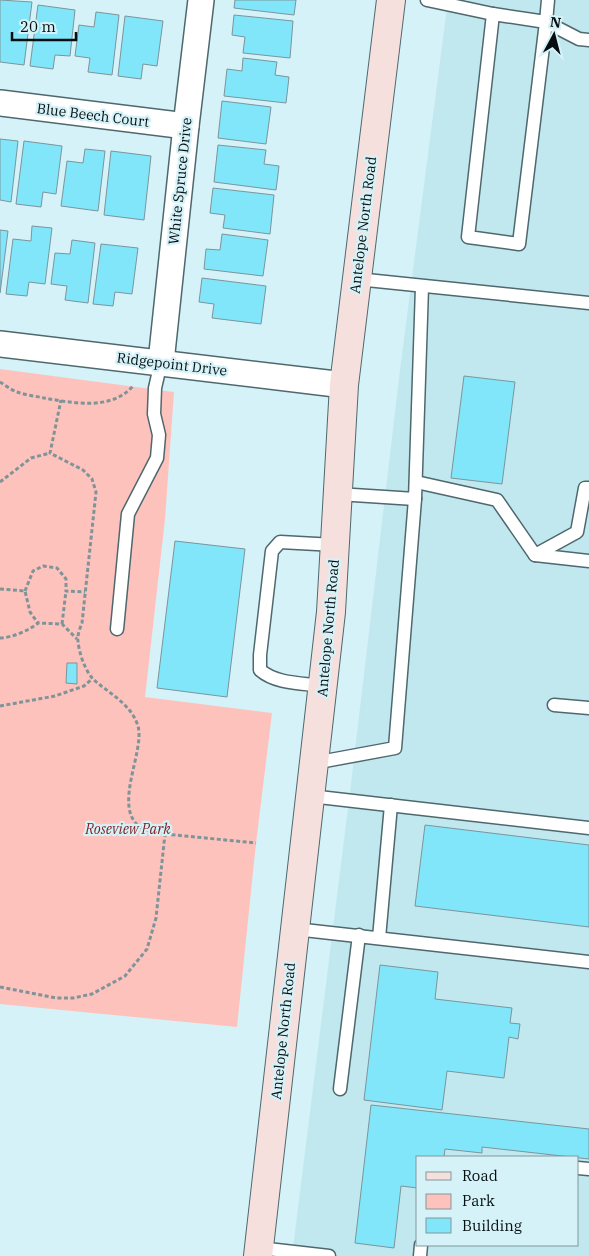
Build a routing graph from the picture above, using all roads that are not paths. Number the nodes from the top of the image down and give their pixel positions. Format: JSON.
{"nodes":[{"id":1,"x":201,"y":0,"type":"edge"},
{"id":2,"x":391,"y":0,"type":"edge"},
{"id":3,"x":427,"y":0,"type":"edge"},
{"id":4,"x":548,"y":0,"type":"edge"},
{"id":5,"x":493,"y":14,"type":"junction"},
{"id":6,"x":546,"y":22,"type":"junction"},
{"id":7,"x":589,"y":40,"type":"edge"},
{"id":8,"x":0,"y":103,"type":"edge"},
{"id":9,"x":186,"y":126,"type":"junction"},
{"id":10,"x":357,"y":279,"type":"junction"},
{"id":11,"x":422,"y":287,"type":"junction"},
{"id":12,"x":589,"y":303,"type":"edge"},
{"id":13,"x":0,"y":344,"type":"edge"},
{"id":14,"x":161,"y":362,"type":"junction"},
{"id":15,"x":344,"y":385,"type":"junction"},
{"id":16,"x":416,"y":482,"type":"junction"},
{"id":17,"x":589,"y":488,"type":"edge"},
{"id":18,"x":338,"y":494,"type":"junction"},
{"id":19,"x":415,"y":499,"type":"junction"},
{"id":20,"x":335,"y":545,"type":"junction"},
{"id":21,"x":535,"y":555,"type":"junction"},
{"id":22,"x":589,"y":561,"type":"edge"},
{"id":23,"x":117,"y":629,"type":"dead end"},
{"id":24,"x":323,"y":686,"type":"junction"},
{"id":25,"x":554,"y":705,"type":"dead end"},
{"id":26,"x":589,"y":708,"type":"edge"},
{"id":27,"x":314,"y":763,"type":"junction"},
{"id":28,"x":310,"y":796,"type":"junction"},
{"id":29,"x":391,"y":806,"type":"junction"},
{"id":30,"x":589,"y":828,"type":"edge"},
{"id":31,"x":295,"y":929,"type":"junction"},
{"id":32,"x":359,"y":935,"type":"junction"},
{"id":33,"x":379,"y":938,"type":"junction"},
{"id":34,"x":589,"y":962,"type":"edge"},
{"id":35,"x":340,"y":1089,"type":"dead end"},
{"id":36,"x":259,"y":1252,"type":"edge"},
{"id":37,"x":329,"y":1256,"type":"edge"}],
"edges":[{"from":1,"to":9,"type":"street","name":"White Spruce Drive"},
{"from":2,"to":10,"type":"main road","name":"Antelope North Road"},
{"from":3,"to":5,"type":"lane"},
{"from":4,"to":6,"type":"lane"},
{"from":5,"to":6,"type":"lane"},
{"from":5,"to":6,"type":"lane"},
{"from":6,"to":7,"type":"lane"},
{"from":8,"to":9,"type":"street","name":"Blue Beech Court"},
{"from":9,"to":14,"type":"street","name":"White Spruce Drive"},
{"from":10,"to":11,"type":"lane"},
{"from":10,"to":15,"type":"main road","name":"Antelope North Road"},
{"from":11,"to":12,"type":"lane"},
{"from":11,"to":16,"type":"lane"},
{"from":13,"to":14,"type":"street","name":"Ridgepoint Drive"},
{"from":14,"to":15,"type":"street","name":"Ridgepoint Drive"},
{"from":14,"to":23,"type":"lane"},
{"from":15,"to":18,"type":"main road","name":"Antelope North Road"},
{"from":16,"to":19,"type":"lane"},
{"from":16,"to":21,"type":"lane"},
{"from":17,"to":21,"type":"lane"},
{"from":18,"to":19,"type":"lane"},
{"from":18,"to":20,"type":"main road","name":"Antelope North Road"},
{"from":19,"to":27,"type":"lane"},
{"from":20,"to":24,"type":"main road","name":"Antelope North Road"},
{"from":20,"to":24,"type":"lane"},
{"from":21,"to":22,"type":"lane"},
{"from":24,"to":27,"type":"main road","name":"Antelope North Road"},
{"from":25,"to":26,"type":"lane"},
{"from":27,"to":28,"type":"main road","name":"Antelope North Road"},
{"from":28,"to":29,"type":"lane"},
{"from":28,"to":31,"type":"main road","name":"Antelope North Road"},
{"from":29,"to":30,"type":"lane"},
{"from":29,"to":33,"type":"lane"},
{"from":31,"to":32,"type":"lane"},
{"from":31,"to":36,"type":"main road","name":"Antelope North Road"},
{"from":32,"to":33,"type":"lane"},
{"from":32,"to":35,"type":"lane"},
{"from":33,"to":34,"type":"lane"},
{"from":36,"to":37,"type":"lane"}]}
